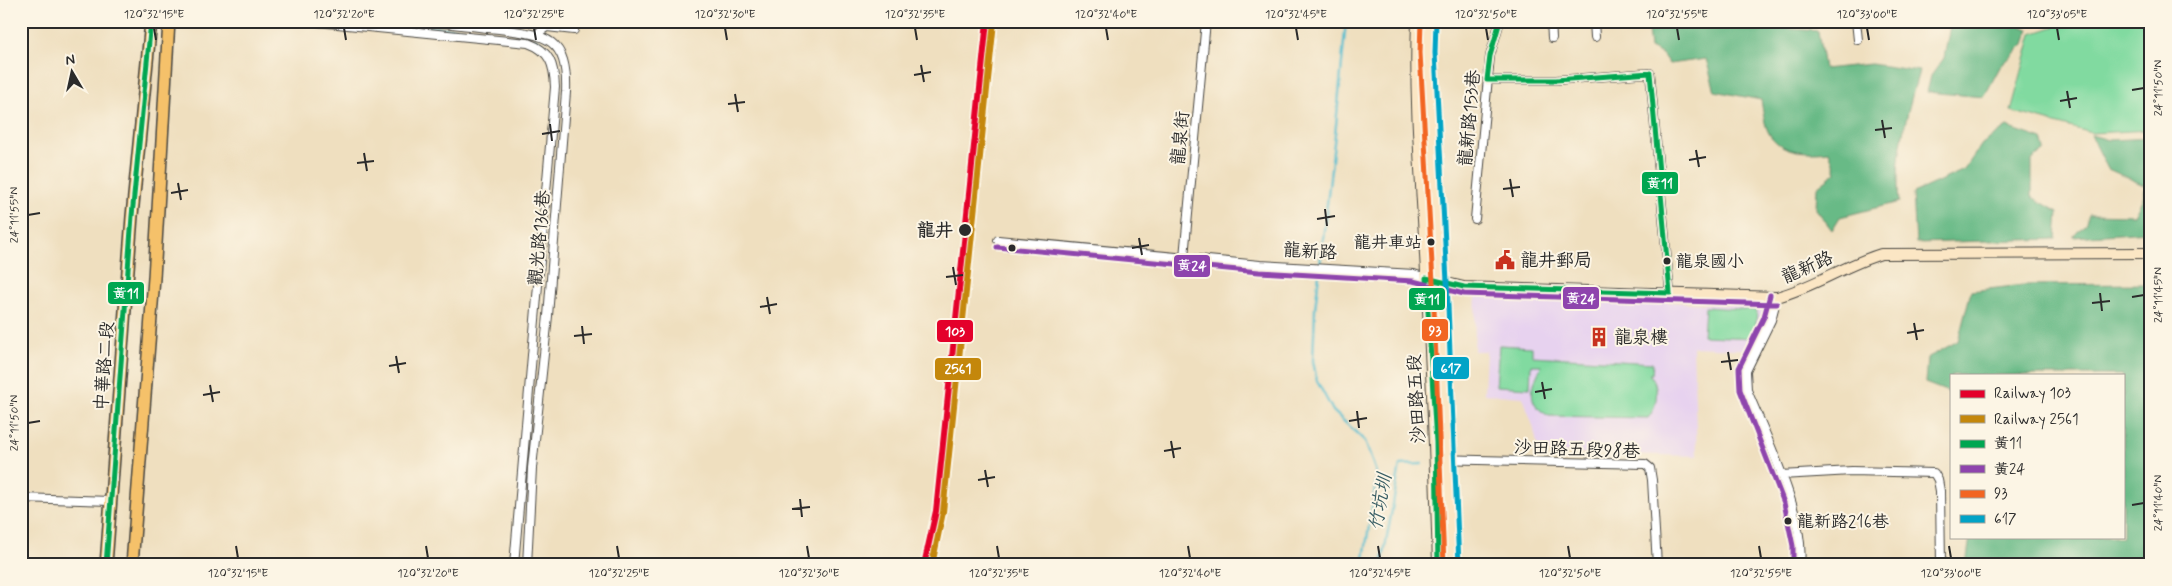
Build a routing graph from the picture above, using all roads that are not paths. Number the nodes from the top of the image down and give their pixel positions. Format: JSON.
{"nodes":[{"id":1,"x":151,"y":21,"type":"edge"},
{"id":2,"x":169,"y":21,"type":"edge"},
{"id":3,"x":307,"y":21,"type":"edge"},
{"id":4,"x":429,"y":21,"type":"edge"},
{"id":5,"x":574,"y":21,"type":"edge"},
{"id":6,"x":1206,"y":21,"type":"edge"},
{"id":7,"x":1417,"y":21,"type":"edge"},
{"id":8,"x":1429,"y":21,"type":"edge"},
{"id":9,"x":1500,"y":21,"type":"edge"},
{"id":10,"x":1551,"y":21,"type":"edge"},
{"id":11,"x":1594,"y":21,"type":"edge"},
{"id":12,"x":1856,"y":21,"type":"edge"},
{"id":13,"x":536,"y":34,"type":"junction"},
{"id":14,"x":1595,"y":37,"type":"dead end"},
{"id":15,"x":1552,"y":38,"type":"dead end"},
{"id":16,"x":1858,"y":40,"type":"dead end"},
{"id":17,"x":1416,"y":47,"type":"junction"},
{"id":18,"x":1428,"y":47,"type":"junction"},
{"id":19,"x":1487,"y":80,"type":"junction"},
{"id":20,"x":1474,"y":219,"type":"dead end"},
{"id":21,"x":998,"y":240,"type":"dead end"},
{"id":22,"x":2151,"y":253,"type":"edge"},
{"id":23,"x":1184,"y":257,"type":"junction"},
{"id":24,"x":1426,"y":278,"type":"junction"},
{"id":25,"x":1440,"y":282,"type":"junction"},
{"id":26,"x":1670,"y":293,"type":"junction"},
{"id":27,"x":1777,"y":297,"type":"junction"},
{"id":28,"x":1435,"y":459,"type":"junction"},
{"id":29,"x":1449,"y":460,"type":"junction"},
{"id":30,"x":1781,"y":475,"type":"junction"},
{"id":31,"x":21,"y":498,"type":"edge"},
{"id":32,"x":110,"y":501,"type":"junction"},
{"id":33,"x":106,"y":565,"type":"edge"},
{"id":34,"x":132,"y":565,"type":"edge"},
{"id":35,"x":514,"y":565,"type":"edge"},
{"id":36,"x":527,"y":565,"type":"edge"},
{"id":37,"x":1438,"y":565,"type":"edge"},
{"id":38,"x":1452,"y":565,"type":"edge"},
{"id":39,"x":1657,"y":565,"type":"edge"},
{"id":40,"x":1800,"y":565,"type":"edge"},
{"id":41,"x":1941,"y":565,"type":"edge"}],
"edges":[{"from":1,"to":32,"type":"main road","name":"中華路二段"},
{"from":2,"to":34,"type":"main road"},
{"from":3,"to":35,"type":"street"},
{"from":4,"to":13,"type":"street","name":"觀光路136巷"},
{"from":5,"to":13,"type":"street"},
{"from":6,"to":23,"type":"street","name":"龍泉街"},
{"from":7,"to":17,"type":"street","name":"沙田路五段"},
{"from":8,"to":18,"type":"street","name":"沙田路五段"},
{"from":9,"to":19,"type":"street","name":"龍新路153巷"},
{"from":10,"to":15,"type":"street"},
{"from":11,"to":14,"type":"street"},
{"from":12,"to":16,"type":"street"},
{"from":13,"to":36,"type":"street","name":"觀光路136巷"},
{"from":17,"to":18,"type":"street"},
{"from":17,"to":24,"type":"street","name":"沙田路五段"},
{"from":18,"to":25,"type":"street","name":"沙田路五段"},
{"from":19,"to":20,"type":"street","name":"龍新路153巷"},
{"from":19,"to":26,"type":"street"},
{"from":21,"to":23,"type":"street","name":"龍新路"},
{"from":22,"to":27,"type":"street","name":"龍新路"},
{"from":23,"to":24,"type":"street","name":"龍新路"},
{"from":24,"to":25,"type":"street","name":"龍新路"},
{"from":24,"to":28,"type":"street","name":"沙田路五段"},
{"from":25,"to":26,"type":"street","name":"龍新路"},
{"from":25,"to":29,"type":"street","name":"沙田路五段"},
{"from":26,"to":27,"type":"street","name":"龍新路"},
{"from":27,"to":30,"type":"street"},
{"from":28,"to":29,"type":"street","name":"沙田路五段98巷"},
{"from":28,"to":37,"type":"street","name":"沙田路五段"},
{"from":29,"to":38,"type":"street","name":"沙田路五段"},
{"from":29,"to":39,"type":"street","name":"沙田路五段98巷"},
{"from":30,"to":40,"type":"street"},
{"from":30,"to":41,"type":"street"},
{"from":31,"to":32,"type":"street"},
{"from":32,"to":33,"type":"main road","name":"中華路二段"}]}
